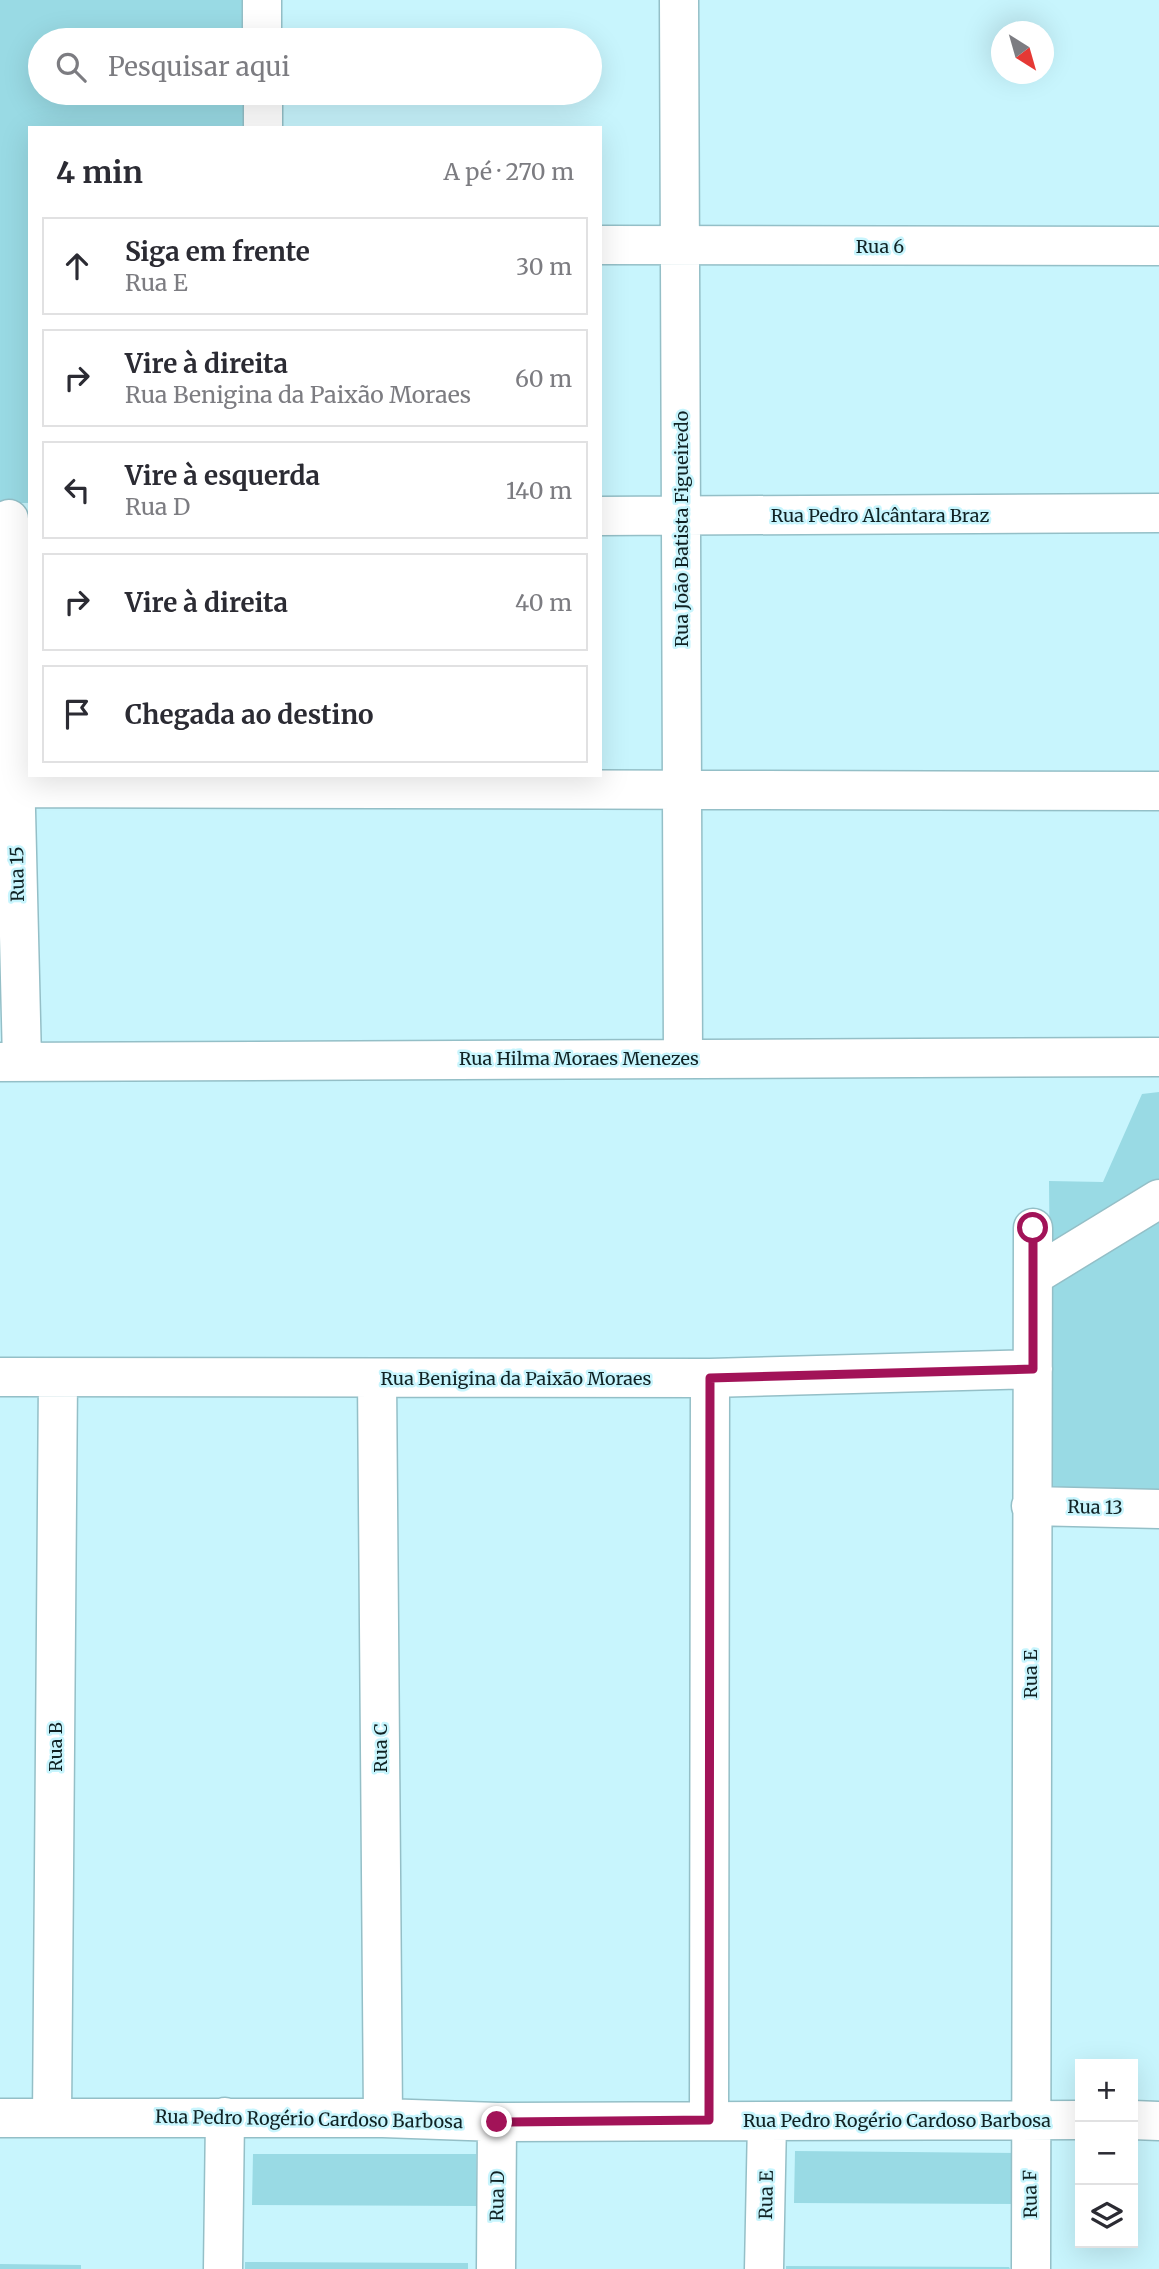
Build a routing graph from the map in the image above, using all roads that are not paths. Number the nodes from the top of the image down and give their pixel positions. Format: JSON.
{"nodes":[{"id":1,"x":262,"y":0,"type":"edge"},
{"id":2,"x":679,"y":0,"type":"edge"},
{"id":3,"x":262,"y":28,"type":"edge"},
{"id":4,"x":263,"y":105,"type":"edge"},
{"id":5,"x":263,"y":126,"type":"edge"},
{"id":6,"x":602,"y":245,"type":"edge"},
{"id":7,"x":680,"y":245,"type":"junction"},
{"id":8,"x":1159,"y":246,"type":"edge"},
{"id":9,"x":1159,"y":513,"type":"edge"},
{"id":10,"x":602,"y":516,"type":"edge"},
{"id":11,"x":681,"y":516,"type":"junction"},
{"id":12,"x":13,"y":519,"type":"edge"},
{"id":13,"x":8,"y":788,"type":"edge"},
{"id":14,"x":682,"y":789,"type":"junction"},
{"id":15,"x":1159,"y":791,"type":"edge"},
{"id":16,"x":1159,"y":1057,"type":"edge"},
{"id":17,"x":683,"y":1058,"type":"junction"},
{"id":18,"x":11,"y":1061,"type":"edge"},
{"id":19,"x":1159,"y":1199,"type":"edge"},
{"id":20,"x":1033,"y":1228,"type":"dead end"},
{"id":21,"x":1033,"y":1276,"type":"junction"},
{"id":22,"x":1033,"y":1369,"type":"junction"},
{"id":23,"x":0,"y":1377,"type":"edge"},
{"id":24,"x":58,"y":1378,"type":"junction"},
{"id":25,"x":377,"y":1378,"type":"junction"},
{"id":26,"x":710,"y":1378,"type":"junction"},
{"id":27,"x":1031,"y":1506,"type":"junction"},
{"id":28,"x":1159,"y":1509,"type":"edge"},
{"id":29,"x":52,"y":2117,"type":"junction"},
{"id":30,"x":225,"y":2117,"type":"junction"},
{"id":31,"x":0,"y":2118,"type":"edge"},
{"id":32,"x":383,"y":2118,"type":"junction"},
{"id":33,"x":709,"y":2120,"type":"junction"},
{"id":34,"x":1029,"y":2120,"type":"junction"},
{"id":35,"x":1075,"y":2120,"type":"edge"},
{"id":36,"x":1138,"y":2120,"type":"edge"},
{"id":37,"x":1159,"y":2121,"type":"edge"},
{"id":38,"x":497,"y":2122,"type":"junction"},
{"id":39,"x":767,"y":2122,"type":"junction"},
{"id":40,"x":223,"y":2269,"type":"edge"},
{"id":41,"x":496,"y":2269,"type":"edge"},
{"id":42,"x":764,"y":2269,"type":"edge"},
{"id":43,"x":1031,"y":2269,"type":"edge"}],
"edges":[{"from":1,"to":3,"type":"street"},
{"from":2,"to":7,"type":"street","name":"Rua João Batista Figueiredo"},
{"from":4,"to":5,"type":"street"},
{"from":6,"to":7,"type":"street","name":"Rua 6"},
{"from":7,"to":8,"type":"street","name":"Rua 6"},
{"from":7,"to":11,"type":"street","name":"Rua João Batista Figueiredo"},
{"from":9,"to":11,"type":"street","name":"Rua Pedro Alcântara Braz"},
{"from":10,"to":11,"type":"street","name":"Rua Pedro Alcântara Braz"},
{"from":11,"to":14,"type":"street","name":"Rua João Batista Figueiredo"},
{"from":12,"to":13,"type":"street","name":"Rua 15"},
{"from":13,"to":14,"type":"street"},
{"from":13,"to":18,"type":"street","name":"Rua 15"},
{"from":14,"to":15,"type":"street"},
{"from":14,"to":17,"type":"street","name":"Rua João Batista Figueiredo"},
{"from":16,"to":17,"type":"street","name":"Rua Hilma Moraes Menezes"},
{"from":17,"to":18,"type":"street","name":"Rua Hilma Moraes Menezes"},
{"from":19,"to":21,"type":"street"},
{"from":20,"to":21,"type":"street","name":"Rua E"},
{"from":21,"to":22,"type":"street","name":"Rua E"},
{"from":22,"to":26,"type":"street","name":"Rua Benigina da Paixão Moraes"},
{"from":22,"to":27,"type":"street","name":"Rua E"},
{"from":23,"to":24,"type":"street","name":"Rua Benigina da Paixão Moraes"},
{"from":24,"to":25,"type":"street","name":"Rua Benigina da Paixão Moraes"},
{"from":24,"to":29,"type":"street","name":"Rua B"},
{"from":25,"to":26,"type":"street","name":"Rua Benigina da Paixão Moraes"},
{"from":25,"to":32,"type":"street","name":"Rua C"},
{"from":26,"to":33,"type":"street"},
{"from":27,"to":28,"type":"street","name":"Rua 13"},
{"from":27,"to":34,"type":"street","name":"Rua E"},
{"from":29,"to":30,"type":"street","name":"Rua Pedro Rogério Cardoso Barbosa"},
{"from":29,"to":31,"type":"street","name":"Rua Pedro Rogério Cardoso Barbosa"},
{"from":30,"to":32,"type":"street","name":"Rua Pedro Rogério Cardoso Barbosa"},
{"from":30,"to":40,"type":"street"},
{"from":32,"to":38,"type":"street","name":"Rua Pedro Rogério Cardoso Barbosa"},
{"from":33,"to":38,"type":"street","name":"Rua Pedro Rogério Cardoso Barbosa"},
{"from":33,"to":39,"type":"street","name":"Rua Pedro Rogério Cardoso Barbosa"},
{"from":34,"to":35,"type":"street","name":"Rua Pedro Rogério Cardoso Barbosa"},
{"from":34,"to":39,"type":"street","name":"Rua Pedro Rogério Cardoso Barbosa"},
{"from":34,"to":43,"type":"street","name":"Rua F"},
{"from":36,"to":37,"type":"street"},
{"from":38,"to":41,"type":"street","name":"Rua D"},
{"from":39,"to":42,"type":"street","name":"Rua E"}]}
